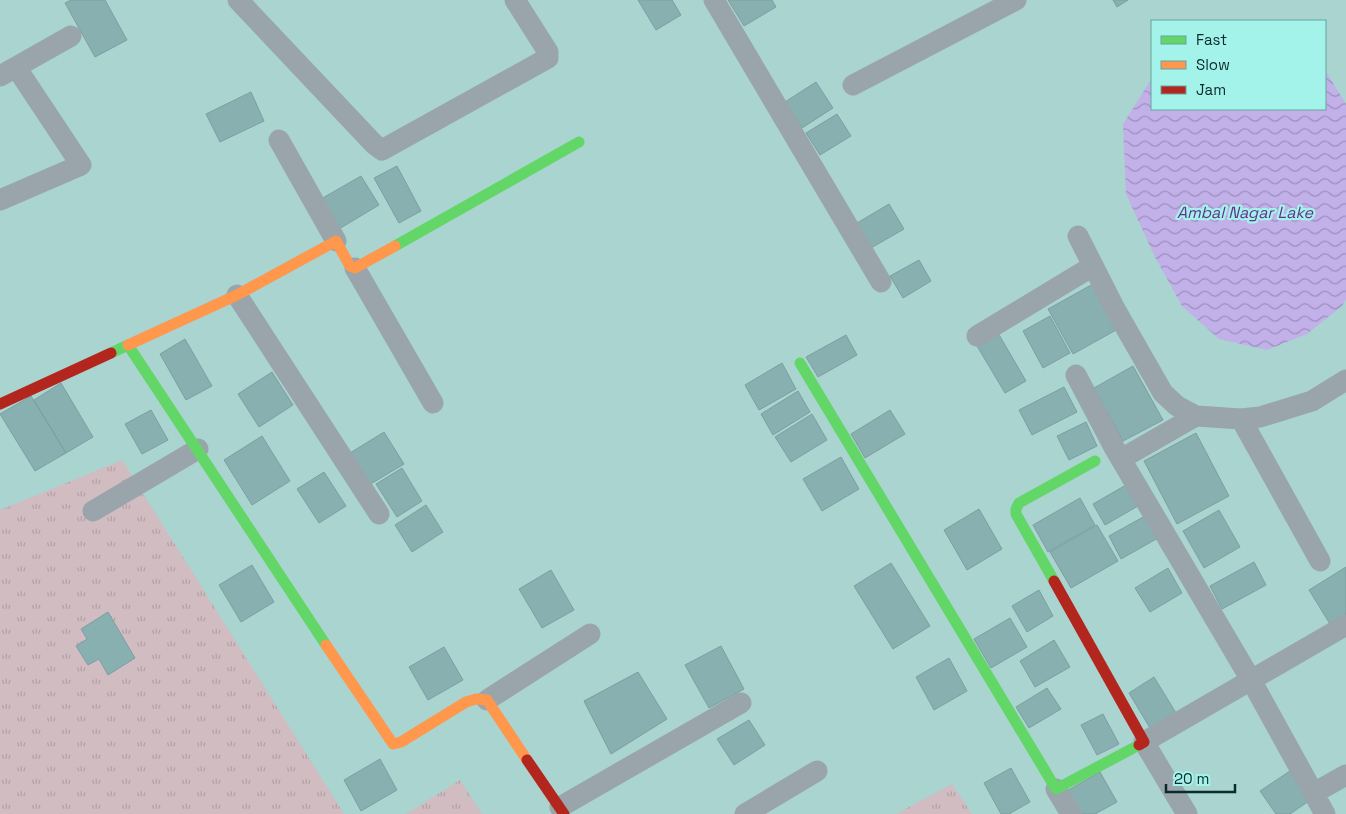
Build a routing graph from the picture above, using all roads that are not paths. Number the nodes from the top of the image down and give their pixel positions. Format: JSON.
{"nodes":[{"id":1,"x":238,"y":0,"type":"edge"},
{"id":2,"x":515,"y":0,"type":"edge"},
{"id":3,"x":714,"y":0,"type":"edge"},
{"id":4,"x":1016,"y":0,"type":"edge"},
{"id":5,"x":71,"y":36,"type":"dead end"},
{"id":6,"x":8,"y":72,"type":"edge"},
{"id":7,"x":853,"y":85,"type":"dead end"},
{"id":8,"x":279,"y":140,"type":"dead end"},
{"id":9,"x":579,"y":142,"type":"dead end"},
{"id":10,"x":0,"y":200,"type":"edge"},
{"id":11,"x":1078,"y":236,"type":"dead end"},
{"id":12,"x":336,"y":241,"type":"junction"},
{"id":13,"x":1093,"y":266,"type":"junction"},
{"id":14,"x":355,"y":268,"type":"junction"},
{"id":15,"x":881,"y":282,"type":"dead end"},
{"id":16,"x":238,"y":295,"type":"junction"},
{"id":17,"x":977,"y":336,"type":"dead end"},
{"id":18,"x":128,"y":345,"type":"junction"},
{"id":19,"x":800,"y":363,"type":"dead end"},
{"id":20,"x":1076,"y":375,"type":"dead end"},
{"id":21,"x":1346,"y":380,"type":"edge"},
{"id":22,"x":0,"y":404,"type":"edge"},
{"id":23,"x":434,"y":404,"type":"dead end"},
{"id":24,"x":1196,"y":416,"type":"junction"},
{"id":25,"x":1241,"y":419,"type":"junction"},
{"id":26,"x":198,"y":449,"type":"junction"},
{"id":27,"x":1121,"y":459,"type":"junction"},
{"id":28,"x":1095,"y":461,"type":"dead end"},
{"id":29,"x":93,"y":511,"type":"dead end"},
{"id":30,"x":379,"y":514,"type":"dead end"},
{"id":31,"x":1320,"y":561,"type":"dead end"},
{"id":32,"x":1346,"y":625,"type":"edge"},
{"id":33,"x":590,"y":634,"type":"dead end"},
{"id":34,"x":1251,"y":680,"type":"junction"},
{"id":35,"x":488,"y":700,"type":"junction"},
{"id":36,"x":741,"y":702,"type":"dead end"},
{"id":37,"x":1144,"y":742,"type":"junction"},
{"id":38,"x":817,"y":771,"type":"dead end"},
{"id":39,"x":1346,"y":774,"type":"edge"},
{"id":40,"x":1056,"y":789,"type":"junction"},
{"id":41,"x":1314,"y":793,"type":"junction"},
{"id":42,"x":562,"y":811,"type":"edge"},
{"id":43,"x":745,"y":814,"type":"edge"},
{"id":44,"x":1071,"y":814,"type":"edge"},
{"id":45,"x":1187,"y":814,"type":"edge"},
{"id":46,"x":1325,"y":814,"type":"edge"}],
"edges":[{"from":1,"to":2,"type":"street"},
{"from":3,"to":15,"type":"street"},
{"from":4,"to":7,"type":"street"},
{"from":5,"to":6,"type":"street"},
{"from":6,"to":10,"type":"street"},
{"from":8,"to":12,"type":"street"},
{"from":9,"to":14,"type":"street"},
{"from":11,"to":13,"type":"street"},
{"from":12,"to":14,"type":"street"},
{"from":12,"to":16,"type":"street"},
{"from":13,"to":17,"type":"street"},
{"from":13,"to":24,"type":"street"},
{"from":14,"to":23,"type":"street"},
{"from":16,"to":18,"type":"street"},
{"from":16,"to":30,"type":"street"},
{"from":18,"to":22,"type":"street"},
{"from":18,"to":26,"type":"street"},
{"from":19,"to":40,"type":"street"},
{"from":20,"to":27,"type":"street"},
{"from":21,"to":25,"type":"street"},
{"from":24,"to":25,"type":"street"},
{"from":24,"to":27,"type":"street"},
{"from":25,"to":31,"type":"street"},
{"from":26,"to":29,"type":"street"},
{"from":26,"to":35,"type":"street"},
{"from":27,"to":34,"type":"street"},
{"from":28,"to":37,"type":"street"},
{"from":32,"to":34,"type":"street"},
{"from":33,"to":35,"type":"street"},
{"from":34,"to":37,"type":"street"},
{"from":34,"to":41,"type":"street"},
{"from":35,"to":42,"type":"street"},
{"from":36,"to":42,"type":"street"},
{"from":37,"to":40,"type":"street"},
{"from":37,"to":45,"type":"street"},
{"from":38,"to":43,"type":"street"},
{"from":39,"to":41,"type":"street"},
{"from":40,"to":44,"type":"street"},
{"from":41,"to":46,"type":"street"}]}
